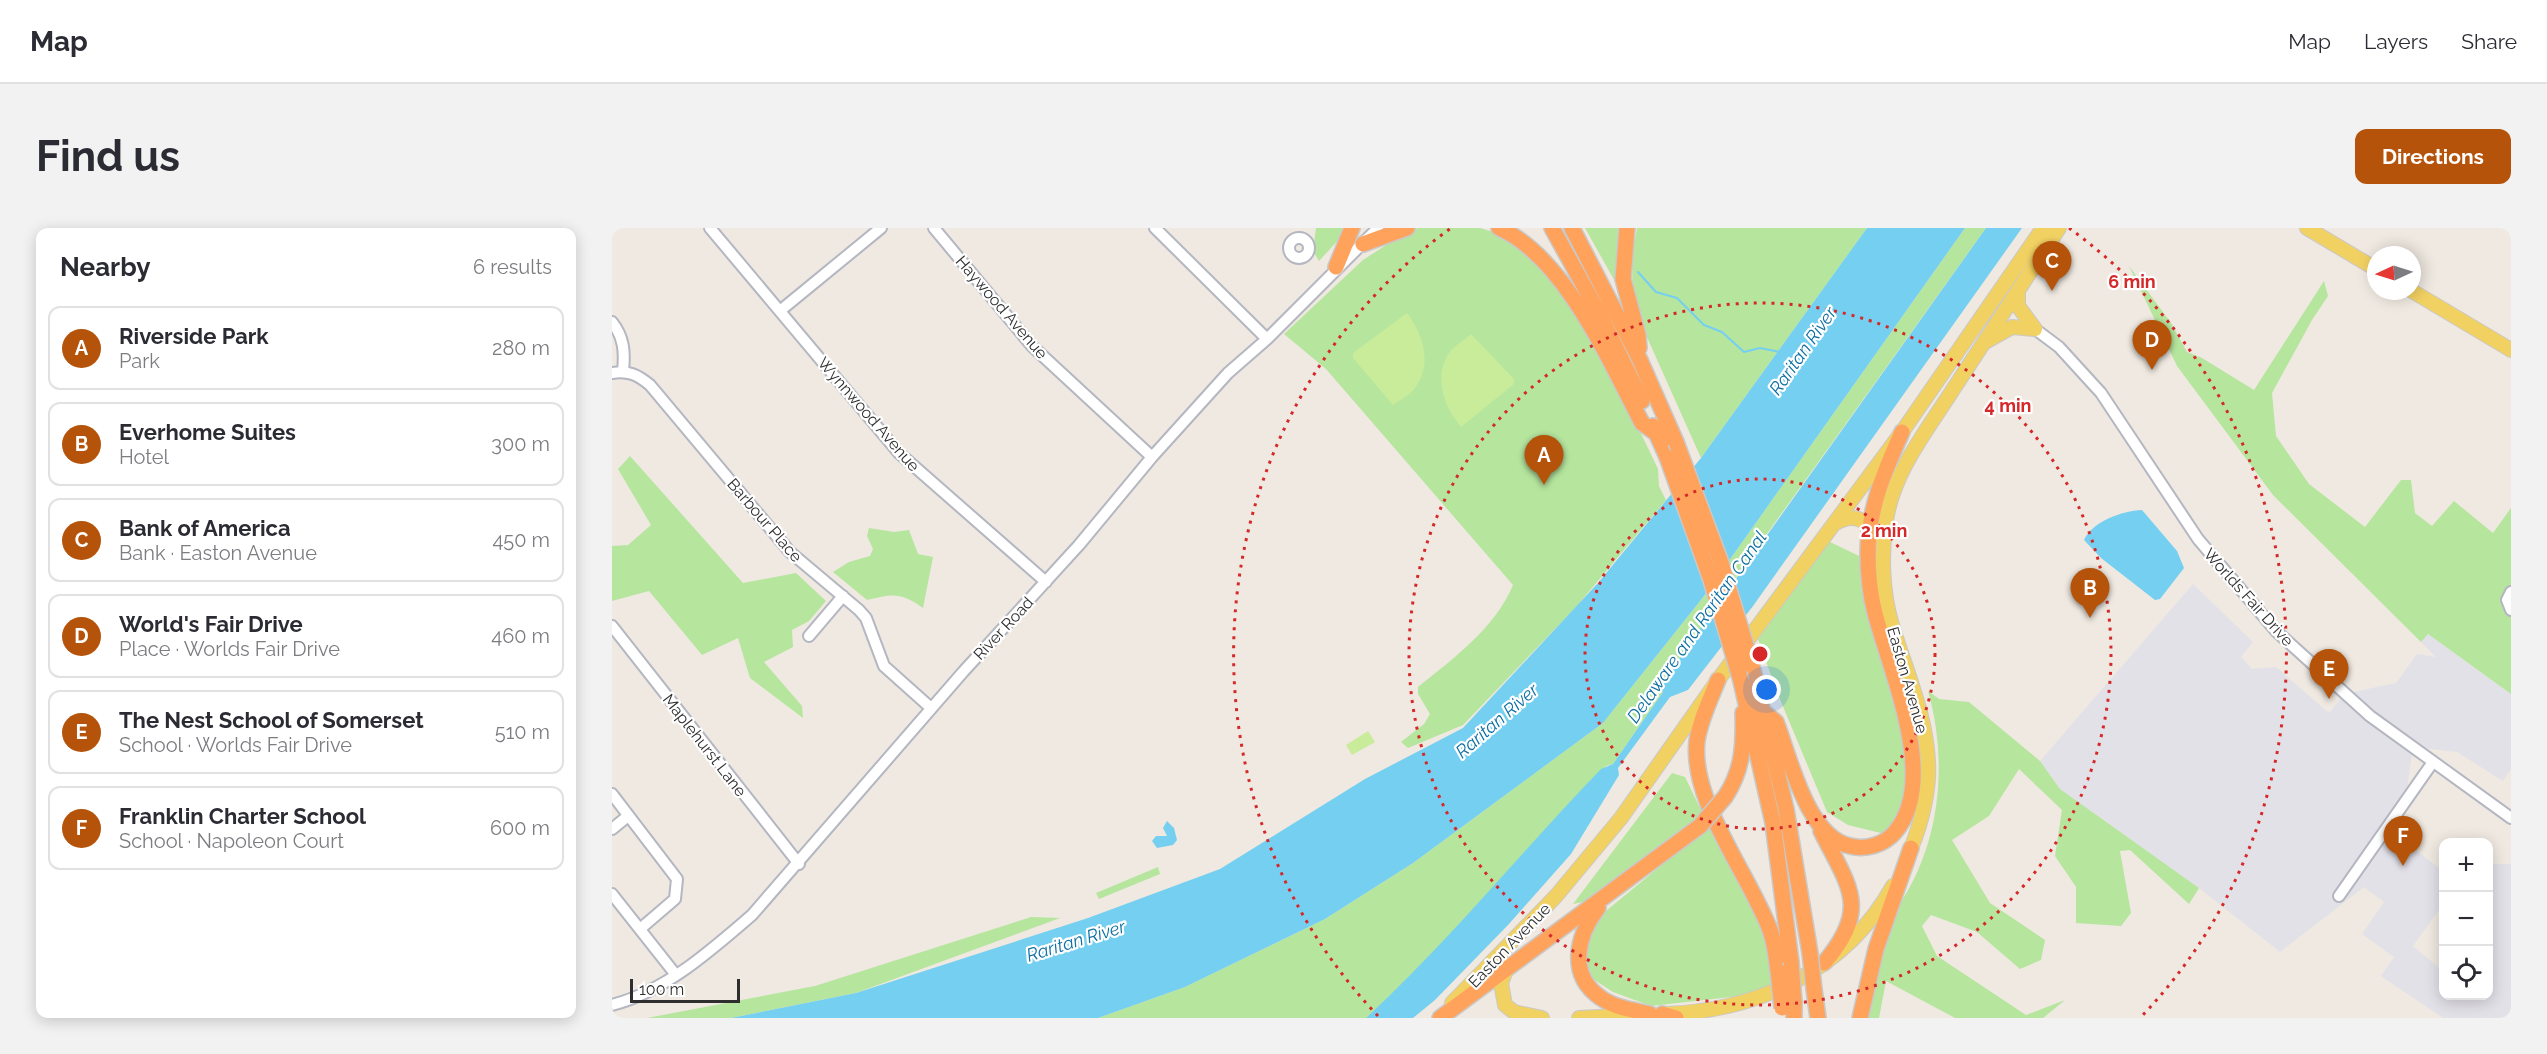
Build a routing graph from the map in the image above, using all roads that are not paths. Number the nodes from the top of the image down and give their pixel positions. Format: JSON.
{"nodes":[{"id":1,"x":710,"y":228,"type":"edge"},
{"id":2,"x":882,"y":228,"type":"edge"},
{"id":3,"x":934,"y":228,"type":"edge"},
{"id":4,"x":1155,"y":228,"type":"edge"},
{"id":5,"x":1309,"y":228,"type":"edge"},
{"id":6,"x":1352,"y":228,"type":"edge"},
{"id":7,"x":1378,"y":228,"type":"edge"},
{"id":8,"x":1407,"y":228,"type":"edge"},
{"id":9,"x":1499,"y":228,"type":"edge"},
{"id":10,"x":1552,"y":228,"type":"edge"},
{"id":11,"x":1572,"y":228,"type":"edge"},
{"id":12,"x":1627,"y":228,"type":"edge"},
{"id":13,"x":2043,"y":228,"type":"edge"},
{"id":14,"x":2059,"y":228,"type":"edge"},
{"id":15,"x":2307,"y":228,"type":"edge"},
{"id":16,"x":1305,"y":240,"type":"dead end"},
{"id":17,"x":1363,"y":244,"type":"junction"},
{"id":18,"x":2367,"y":264,"type":"edge"},
{"id":19,"x":1336,"y":267,"type":"junction"},
{"id":20,"x":2018,"y":291,"type":"junction"},
{"id":21,"x":2421,"y":296,"type":"edge"},
{"id":22,"x":781,"y":310,"type":"junction"},
{"id":23,"x":612,"y":322,"type":"edge"},
{"id":24,"x":2035,"y":329,"type":"junction"},
{"id":25,"x":1267,"y":339,"type":"junction"},
{"id":26,"x":1983,"y":344,"type":"junction"},
{"id":27,"x":2511,"y":351,"type":"edge"},
{"id":28,"x":1639,"y":358,"type":"junction"},
{"id":29,"x":618,"y":372,"type":"edge"},
{"id":30,"x":1902,"y":432,"type":"junction"},
{"id":31,"x":1657,"y":434,"type":"junction"},
{"id":32,"x":1152,"y":457,"type":"junction"},
{"id":33,"x":1834,"y":524,"type":"junction"},
{"id":34,"x":1869,"y":525,"type":"junction"},
{"id":35,"x":1883,"y":549,"type":"junction"},
{"id":36,"x":1046,"y":582,"type":"junction"},
{"id":37,"x":2511,"y":592,"type":"edge"},
{"id":38,"x":843,"y":596,"type":"junction"},
{"id":39,"x":2511,"y":610,"type":"edge"},
{"id":40,"x":612,"y":626,"type":"edge"},
{"id":41,"x":809,"y":636,"type":"dead end"},
{"id":42,"x":1718,"y":680,"type":"junction"},
{"id":43,"x":1742,"y":684,"type":"junction"},
{"id":44,"x":931,"y":708,"type":"junction"},
{"id":45,"x":1765,"y":713,"type":"junction"},
{"id":46,"x":2433,"y":762,"type":"junction"},
{"id":47,"x":612,"y":794,"type":"edge"},
{"id":48,"x":628,"y":816,"type":"junction"},
{"id":49,"x":2511,"y":818,"type":"edge"},
{"id":50,"x":1816,"y":822,"type":"junction"},
{"id":51,"x":612,"y":829,"type":"edge"},
{"id":52,"x":1911,"y":848,"type":"junction"},
{"id":53,"x":799,"y":864,"type":"junction"},
{"id":54,"x":612,"y":894,"type":"edge"},
{"id":55,"x":1607,"y":896,"type":"junction"},
{"id":56,"x":2339,"y":896,"type":"dead end"},
{"id":57,"x":1527,"y":928,"type":"junction"},
{"id":58,"x":640,"y":929,"type":"junction"},
{"id":59,"x":1824,"y":963,"type":"junction"},
{"id":60,"x":1505,"y":971,"type":"junction"},
{"id":61,"x":676,"y":975,"type":"junction"},
{"id":62,"x":612,"y":1005,"type":"edge"},
{"id":63,"x":1786,"y":1009,"type":"edge"},
{"id":64,"x":1663,"y":1015,"type":"edge"},
{"id":65,"x":1434,"y":1018,"type":"edge"},
{"id":66,"x":1440,"y":1018,"type":"edge"},
{"id":67,"x":1542,"y":1018,"type":"edge"},
{"id":68,"x":1579,"y":1018,"type":"edge"},
{"id":69,"x":1794,"y":1018,"type":"edge"},
{"id":70,"x":1818,"y":1018,"type":"edge"},
{"id":71,"x":1860,"y":1018,"type":"edge"}],
"edges":[{"from":1,"to":22,"type":"street","name":"Wynnwood Avenue"},
{"from":2,"to":22,"type":"street"},
{"from":3,"to":32,"type":"street","name":"Haywood Avenue"},
{"from":4,"to":25,"type":"street"},
{"from":5,"to":16,"type":"street"},
{"from":6,"to":19,"type":"highway"},
{"from":7,"to":17,"type":"street","name":"River Road"},
{"from":8,"to":17,"type":"highway"},
{"from":9,"to":31,"type":"highway"},
{"from":10,"to":31,"type":"highway"},
{"from":11,"to":28,"type":"highway"},
{"from":12,"to":28,"type":"highway"},
{"from":13,"to":30,"type":"main road","name":"Easton Avenue"},
{"from":14,"to":20,"type":"main road","name":"Easton Avenue"},
{"from":15,"to":18,"type":"main road"},
{"from":17,"to":19,"type":"street","name":"River Road"},
{"from":19,"to":25,"type":"street","name":"River Road"},
{"from":20,"to":24,"type":"main road"},
{"from":20,"to":26,"type":"main road","name":"Easton Avenue"},
{"from":21,"to":27,"type":"main road"},
{"from":22,"to":36,"type":"street","name":"Wynnwood Avenue"},
{"from":23,"to":29,"type":"street"},
{"from":24,"to":26,"type":"main road"},
{"from":24,"to":46,"type":"street","name":"Worlds Fair Drive"},
{"from":25,"to":32,"type":"street","name":"River Road"},
{"from":26,"to":35,"type":"main road","name":"Easton Avenue"},
{"from":28,"to":45,"type":"highway","bridge":true},
{"from":29,"to":38,"type":"street","name":"Barbour Place"},
{"from":30,"to":33,"type":"main road","name":"Easton Avenue"},
{"from":30,"to":34,"type":"highway"},
{"from":31,"to":43,"type":"highway","bridge":true},
{"from":32,"to":36,"type":"street","name":"River Road"},
{"from":33,"to":34,"type":"main road"},
{"from":33,"to":42,"type":"main road","name":"Easton Avenue"},
{"from":34,"to":35,"type":"main road"},
{"from":34,"to":50,"type":"highway"},
{"from":35,"to":52,"type":"main road","name":"Easton Avenue"},
{"from":36,"to":44,"type":"street","name":"River Road"},
{"from":37,"to":39,"type":"street"},
{"from":38,"to":41,"type":"street"},
{"from":38,"to":44,"type":"street","name":"Barbour Place"},
{"from":40,"to":53,"type":"street","name":"Maplehurst Lane"},
{"from":42,"to":57,"type":"main road","name":"Easton Avenue"},
{"from":42,"to":63,"type":"highway","bridge":true},
{"from":43,"to":55,"type":"highway","bridge":true},
{"from":43,"to":63,"type":"highway","bridge":true},
{"from":44,"to":53,"type":"street","name":"River Road"},
{"from":45,"to":50,"type":"highway"},
{"from":45,"to":70,"type":"highway","bridge":true},
{"from":46,"to":49,"type":"street","name":"Worlds Fair Drive"},
{"from":46,"to":56,"type":"street"},
{"from":47,"to":48,"type":"street"},
{"from":48,"to":51,"type":"street"},
{"from":48,"to":58,"type":"street"},
{"from":50,"to":59,"type":"highway"},
{"from":52,"to":59,"type":"main road","name":"Easton Avenue"},
{"from":52,"to":71,"type":"highway"},
{"from":53,"to":61,"type":"street","name":"River Road"},
{"from":54,"to":58,"type":"street"},
{"from":55,"to":60,"type":"highway"},
{"from":55,"to":64,"type":"highway"},
{"from":57,"to":60,"type":"main road"},
{"from":57,"to":65,"type":"main road","name":"Easton Avenue"},
{"from":58,"to":61,"type":"street"},
{"from":59,"to":64,"type":"main road","name":"Easton Avenue"},
{"from":60,"to":66,"type":"highway"},
{"from":60,"to":67,"type":"main road"},
{"from":61,"to":62,"type":"street","name":"River Road"},
{"from":63,"to":69,"type":"highway"},
{"from":64,"to":68,"type":"main road","name":"Easton Avenue"}]}
